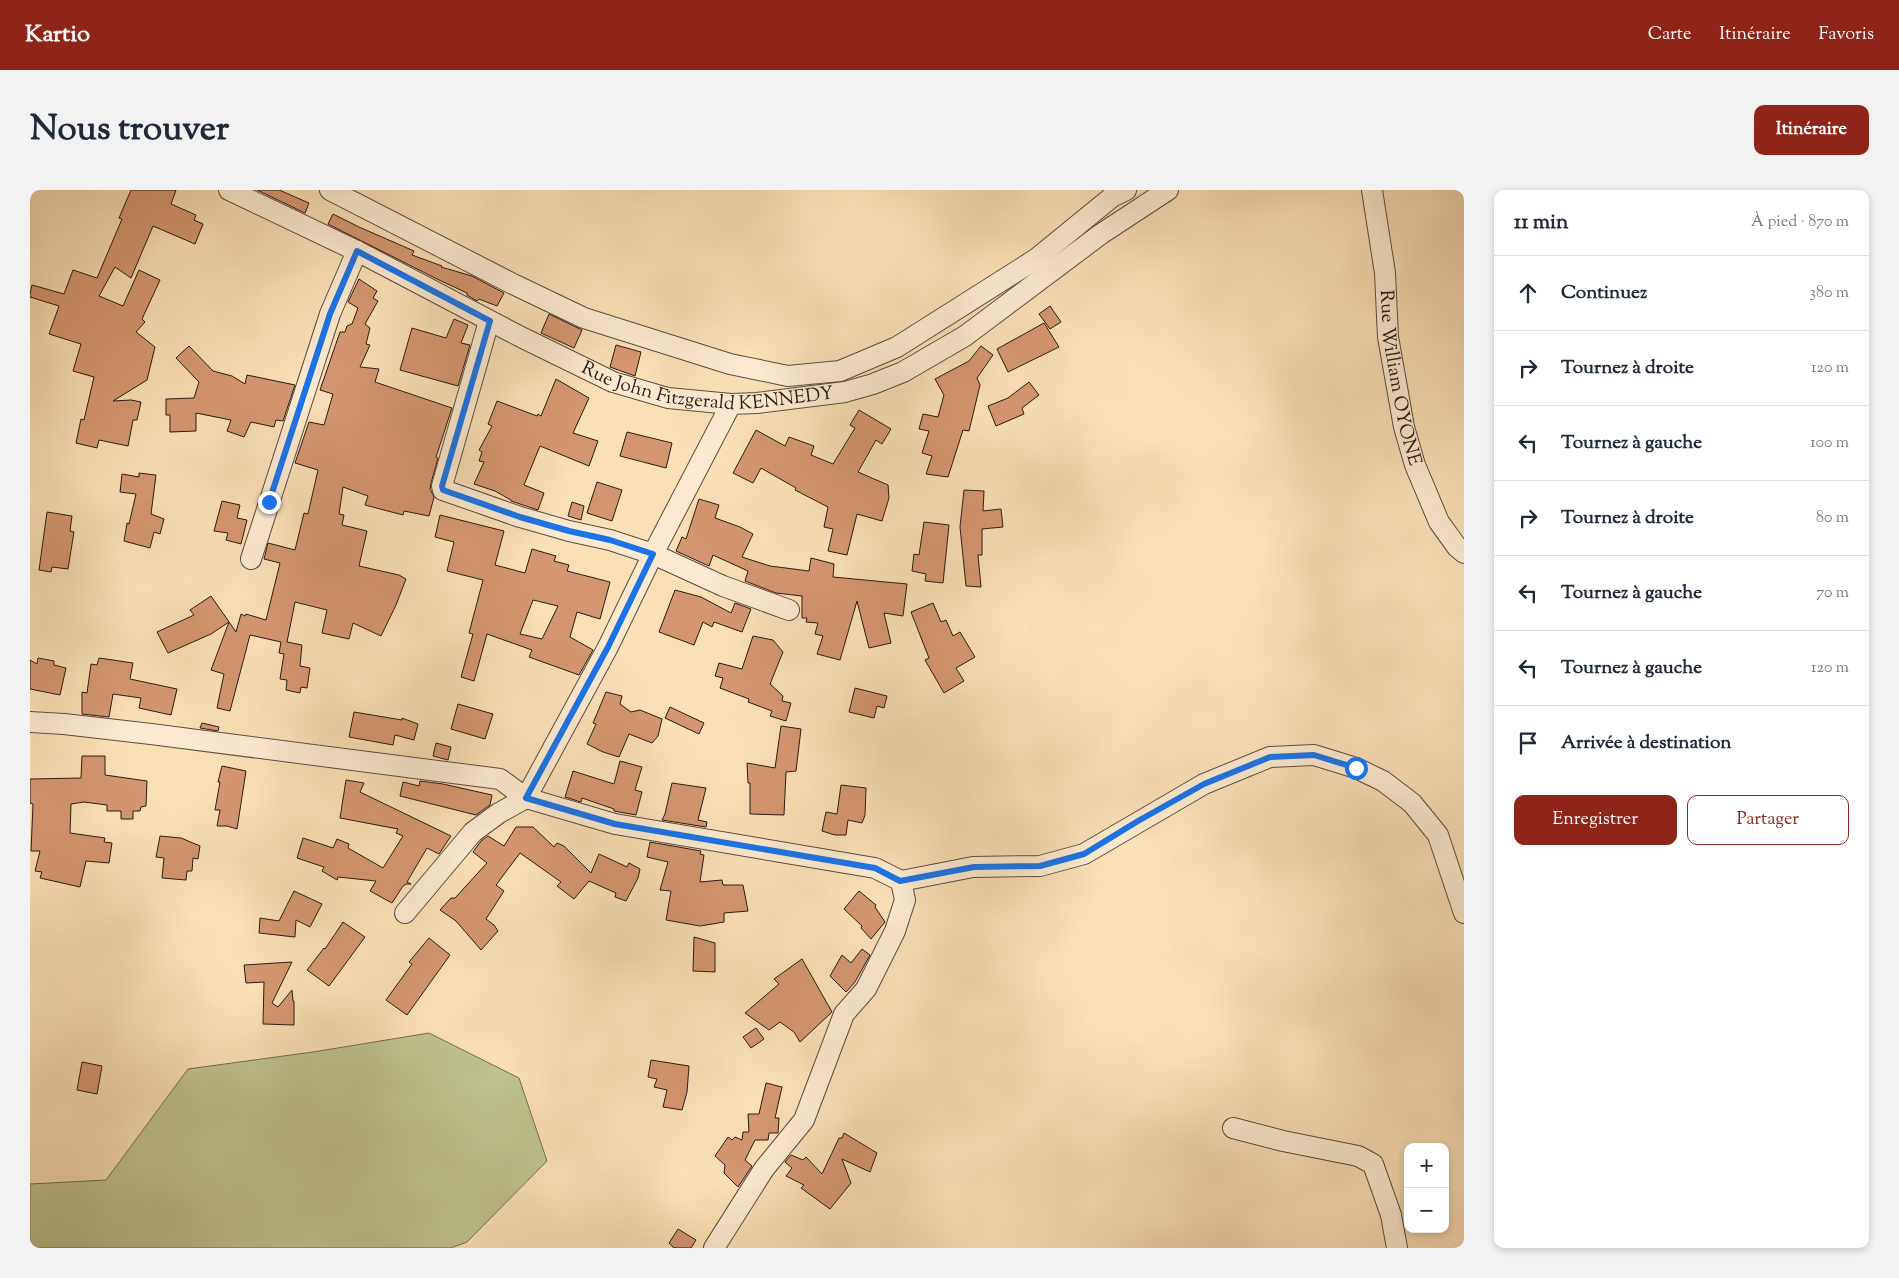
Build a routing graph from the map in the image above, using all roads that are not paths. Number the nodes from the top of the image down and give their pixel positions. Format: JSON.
{"nodes":[{"id":1,"x":230,"y":190,"type":"edge"},
{"id":2,"x":330,"y":190,"type":"edge"},
{"id":3,"x":1126,"y":190,"type":"edge"},
{"id":4,"x":1168,"y":190,"type":"edge"},
{"id":5,"x":1372,"y":190,"type":"edge"},
{"id":6,"x":357,"y":251,"type":"junction"},
{"id":7,"x":490,"y":321,"type":"junction"},
{"id":8,"x":730,"y":404,"type":"junction"},
{"id":9,"x":1464,"y":553,"type":"edge"},
{"id":10,"x":653,"y":554,"type":"junction"},
{"id":11,"x":251,"y":559,"type":"dead end"},
{"id":12,"x":789,"y":610,"type":"dead end"},
{"id":13,"x":30,"y":722,"type":"edge"},
{"id":14,"x":526,"y":798,"type":"junction"},
{"id":15,"x":900,"y":881,"type":"junction"},
{"id":16,"x":405,"y":913,"type":"dead end"},
{"id":17,"x":1464,"y":913,"type":"edge"},
{"id":18,"x":1233,"y":1128,"type":"dead end"},
{"id":19,"x":714,"y":1248,"type":"edge"},
{"id":20,"x":1397,"y":1248,"type":"edge"}],
"edges":[{"from":1,"to":6,"type":"street","name":"Rue John Fitzgerald KENNEDY"},
{"from":2,"to":3,"type":"street"},
{"from":4,"to":8,"type":"street","name":"Rue John Fitzgerald KENNEDY"},
{"from":5,"to":9,"type":"street","name":"Rue William OYONE"},
{"from":6,"to":7,"type":"street","name":"Rue John Fitzgerald KENNEDY"},
{"from":6,"to":11,"type":"street"},
{"from":7,"to":8,"type":"street","name":"Rue John Fitzgerald KENNEDY"},
{"from":7,"to":10,"type":"street"},
{"from":8,"to":10,"type":"street"},
{"from":10,"to":12,"type":"street"},
{"from":10,"to":14,"type":"street"},
{"from":13,"to":14,"type":"street"},
{"from":14,"to":15,"type":"street"},
{"from":14,"to":16,"type":"street"},
{"from":15,"to":17,"type":"street"},
{"from":15,"to":19,"type":"street"},
{"from":18,"to":20,"type":"street"}]}
